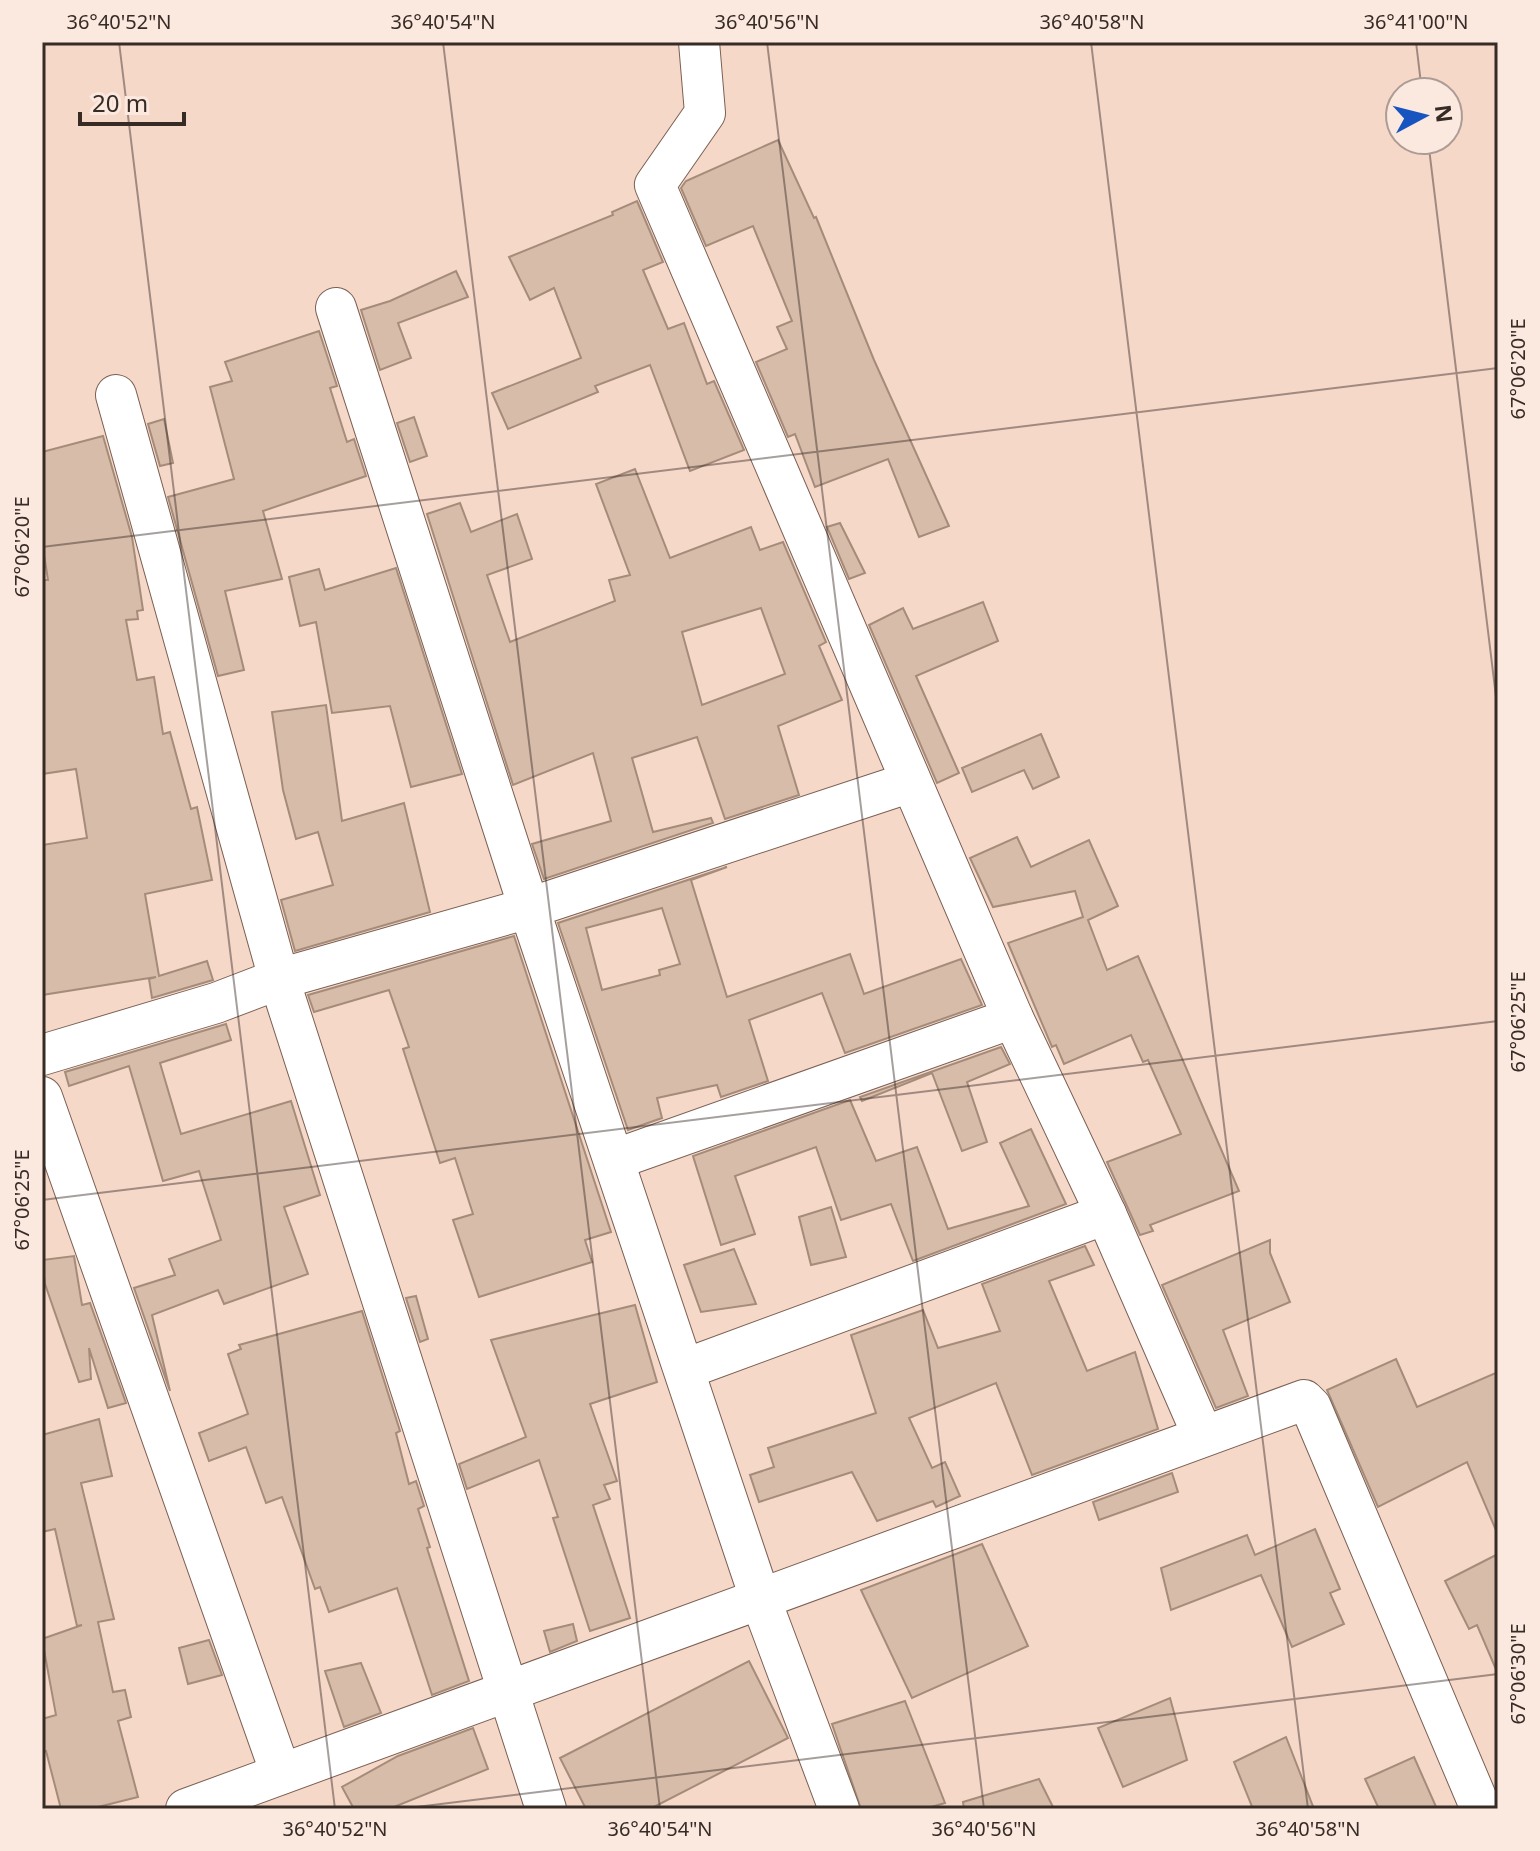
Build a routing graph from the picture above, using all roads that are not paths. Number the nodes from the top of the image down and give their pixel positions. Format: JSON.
{"nodes":[{"id":1,"x":699,"y":42,"type":"edge"},
{"id":2,"x":336,"y":308,"type":"dead end"},
{"id":3,"x":116,"y":395,"type":"dead end"},
{"id":4,"x":911,"y":782,"type":"junction"},
{"id":5,"x":529,"y":908,"type":"junction"},
{"id":6,"x":279,"y":979,"type":"junction"},
{"id":7,"x":1013,"y":1018,"type":"junction"},
{"id":8,"x":42,"y":1055,"type":"edge"},
{"id":9,"x":42,"y":1097,"type":"edge"},
{"id":10,"x":616,"y":1159,"type":"junction"},
{"id":11,"x":1106,"y":1214,"type":"junction"},
{"id":12,"x":685,"y":1369,"type":"junction"},
{"id":13,"x":1203,"y":1436,"type":"junction"},
{"id":14,"x":760,"y":1598,"type":"junction"},
{"id":15,"x":508,"y":1691,"type":"junction"},
{"id":16,"x":281,"y":1774,"type":"junction"},
{"id":17,"x":186,"y":1809,"type":"edge"},
{"id":18,"x":546,"y":1809,"type":"edge"},
{"id":19,"x":839,"y":1809,"type":"edge"},
{"id":20,"x":1481,"y":1809,"type":"edge"}],
"edges":[{"from":1,"to":4,"type":"street"},
{"from":2,"to":5,"type":"street"},
{"from":3,"to":6,"type":"street"},
{"from":4,"to":5,"type":"street"},
{"from":4,"to":7,"type":"street"},
{"from":5,"to":6,"type":"street"},
{"from":5,"to":10,"type":"street"},
{"from":6,"to":8,"type":"street"},
{"from":6,"to":15,"type":"street"},
{"from":7,"to":10,"type":"street"},
{"from":7,"to":11,"type":"street"},
{"from":9,"to":16,"type":"street"},
{"from":10,"to":12,"type":"street"},
{"from":11,"to":12,"type":"street"},
{"from":11,"to":13,"type":"street"},
{"from":12,"to":14,"type":"street"},
{"from":13,"to":14,"type":"street"},
{"from":13,"to":20,"type":"street"},
{"from":14,"to":15,"type":"street"},
{"from":14,"to":19,"type":"street"},
{"from":15,"to":16,"type":"street"},
{"from":15,"to":18,"type":"street"},
{"from":16,"to":17,"type":"street"}]}
